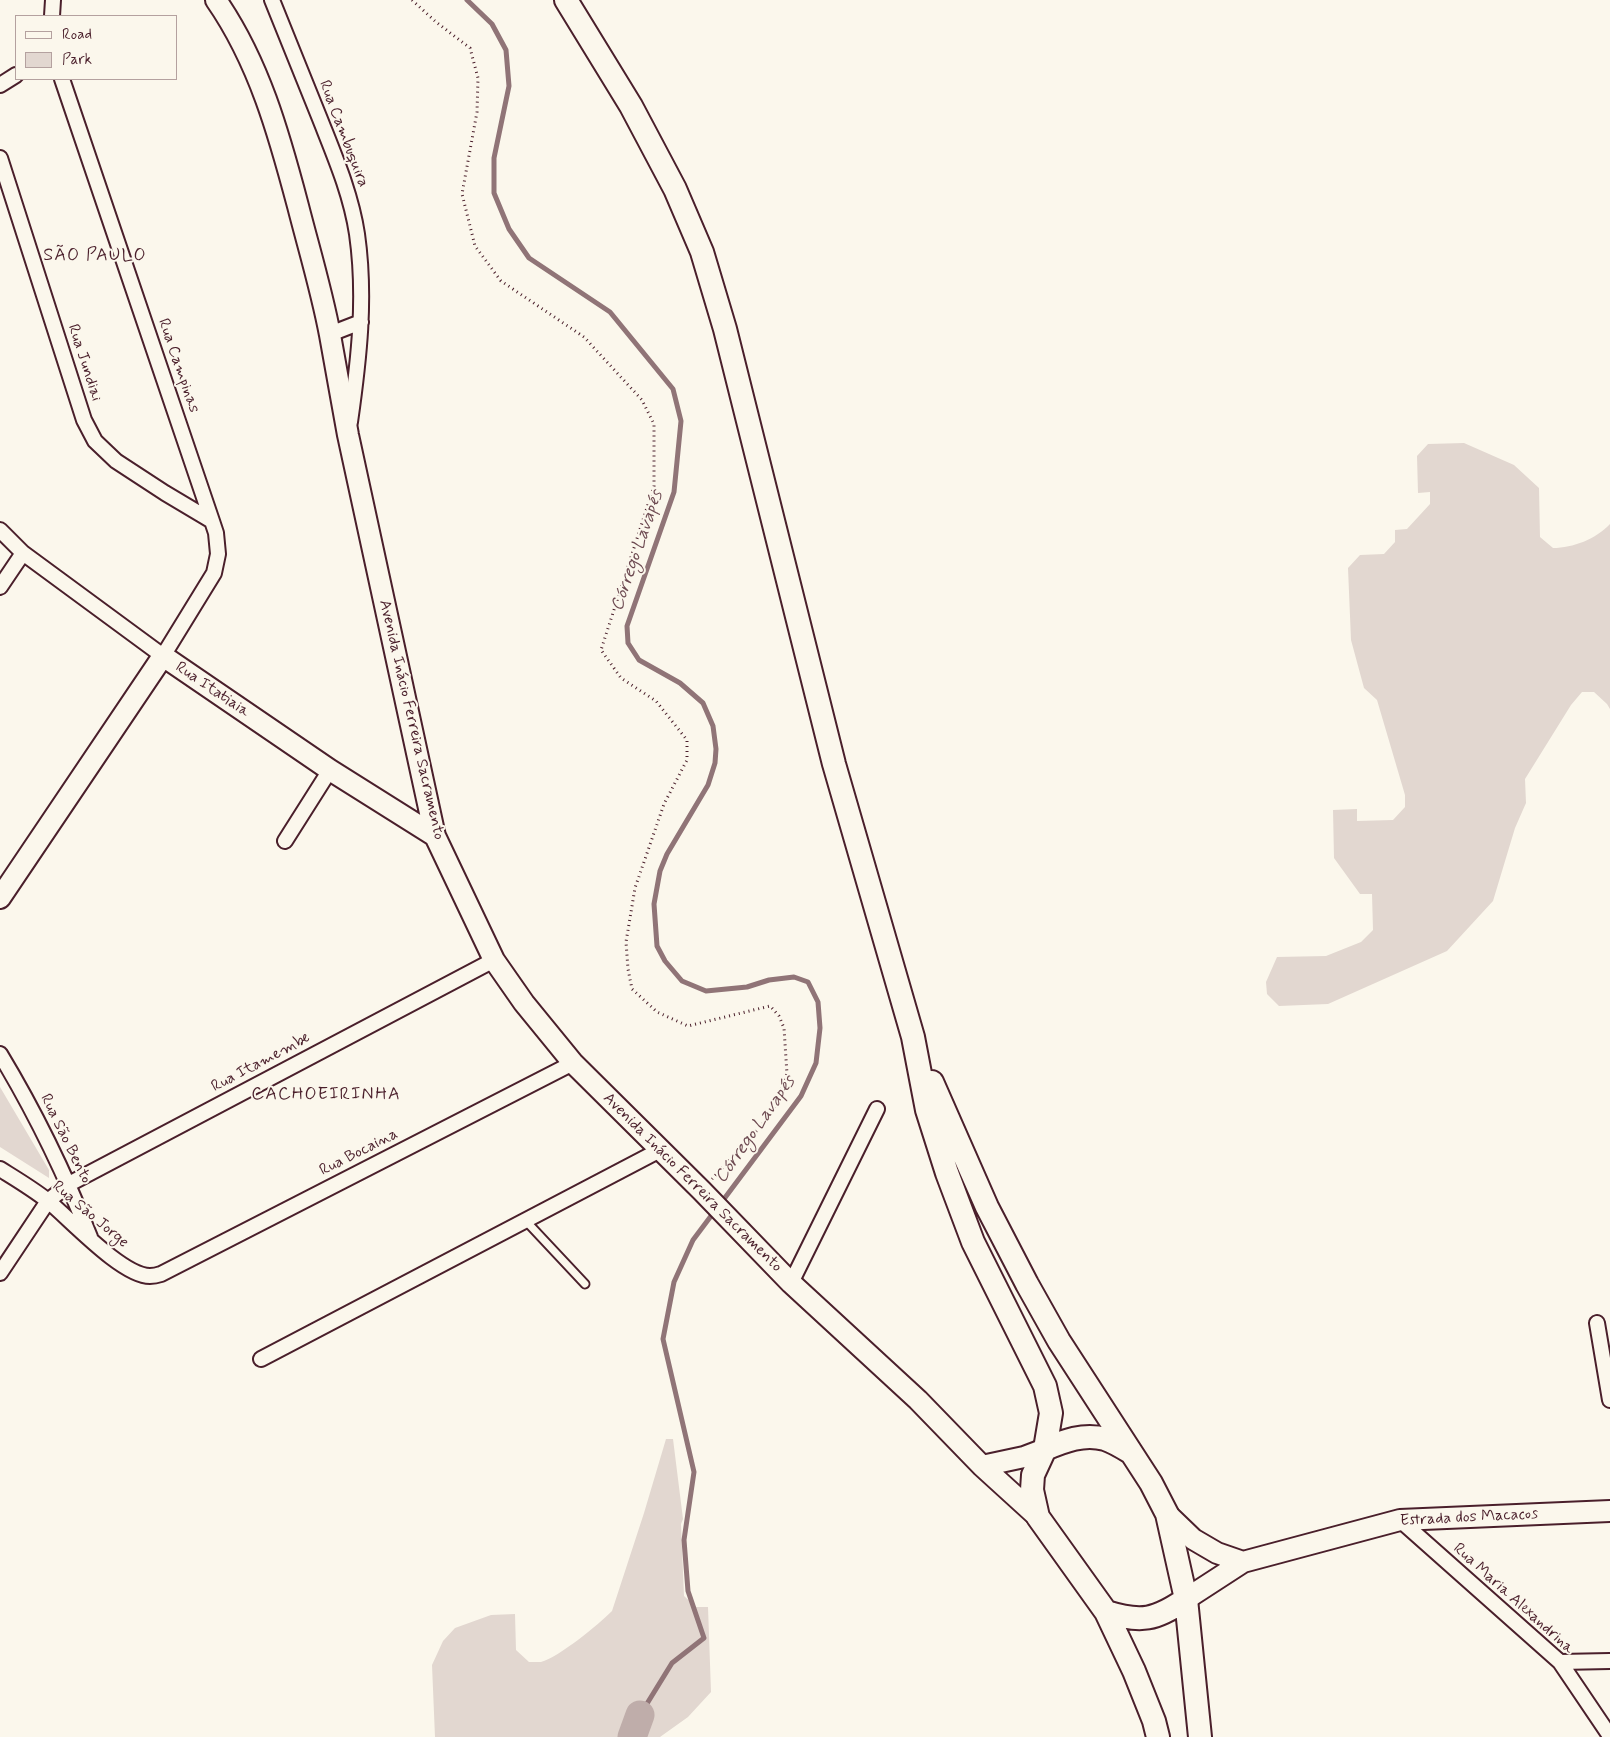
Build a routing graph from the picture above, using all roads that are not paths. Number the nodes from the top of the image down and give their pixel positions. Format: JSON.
{"nodes":[{"id":1,"x":53,"y":0,"type":"edge"},
{"id":2,"x":216,"y":0,"type":"edge"},
{"id":3,"x":272,"y":0,"type":"edge"},
{"id":4,"x":566,"y":0,"type":"edge"},
{"id":5,"x":52,"y":15,"type":"edge"},
{"id":6,"x":15,"y":76,"type":"edge"},
{"id":7,"x":62,"y":80,"type":"edge"},
{"id":8,"x":0,"y":84,"type":"edge"},
{"id":9,"x":0,"y":158,"type":"edge"},
{"id":10,"x":361,"y":322,"type":"junction"},
{"id":11,"x":330,"y":334,"type":"junction"},
{"id":12,"x":348,"y":435,"type":"junction"},
{"id":13,"x":212,"y":521,"type":"junction"},
{"id":14,"x":0,"y":530,"type":"edge"},
{"id":15,"x":23,"y":553,"type":"junction"},
{"id":16,"x":0,"y":587,"type":"edge"},
{"id":17,"x":163,"y":656,"type":"junction"},
{"id":18,"x":330,"y":770,"type":"junction"},
{"id":19,"x":435,"y":836,"type":"junction"},
{"id":20,"x":285,"y":841,"type":"dead end"},
{"id":21,"x":0,"y":898,"type":"edge"},
{"id":22,"x":494,"y":960,"type":"junction"},
{"id":23,"x":913,"y":1037,"type":"junction"},
{"id":24,"x":0,"y":1054,"type":"edge"},
{"id":25,"x":573,"y":1063,"type":"junction"},
{"id":26,"x":877,"y":1109,"type":"dead end"},
{"id":27,"x":660,"y":1150,"type":"junction"},
{"id":28,"x":0,"y":1169,"type":"edge"},
{"id":29,"x":69,"y":1184,"type":"junction"},
{"id":30,"x":48,"y":1201,"type":"junction"},
{"id":31,"x":525,"y":1220,"type":"junction"},
{"id":32,"x":92,"y":1242,"type":"junction"},
{"id":33,"x":0,"y":1273,"type":"edge"},
{"id":34,"x":161,"y":1274,"type":"joint"},
{"id":35,"x":791,"y":1283,"type":"junction"},
{"id":36,"x":585,"y":1284,"type":"dead end"},
{"id":37,"x":1597,"y":1323,"type":"dead end"},
{"id":38,"x":261,"y":1359,"type":"dead end"},
{"id":39,"x":1610,"y":1400,"type":"edge"},
{"id":40,"x":1045,"y":1449,"type":"junction"},
{"id":41,"x":1130,"y":1452,"type":"junction"},
{"id":42,"x":982,"y":1466,"type":"junction"},
{"id":43,"x":1610,"y":1510,"type":"edge"},
{"id":44,"x":1167,"y":1514,"type":"junction"},
{"id":45,"x":1038,"y":1517,"type":"junction"},
{"id":46,"x":1400,"y":1520,"type":"junction"},
{"id":47,"x":1243,"y":1562,"type":"junction"},
{"id":48,"x":1186,"y":1599,"type":"junction"},
{"id":49,"x":1106,"y":1612,"type":"junction"},
{"id":50,"x":1610,"y":1661,"type":"edge"},
{"id":51,"x":1560,"y":1662,"type":"junction"},
{"id":52,"x":1610,"y":1736,"type":"edge"},
{"id":53,"x":1158,"y":1737,"type":"edge"},
{"id":54,"x":1200,"y":1737,"type":"edge"}],
"edges":[{"from":1,"to":5,"type":"street"},
{"from":2,"to":11,"type":"main road","name":"Avenida Inácio Ferreira Sacramento"},
{"from":3,"to":10,"type":"street","name":"Rua Cambuquira"},
{"from":4,"to":23,"type":"main road"},
{"from":6,"to":8,"type":"street"},
{"from":7,"to":13,"type":"street","name":"Rua Campinas"},
{"from":9,"to":13,"type":"street","name":"Rua Jundiai"},
{"from":10,"to":11,"type":"street"},
{"from":10,"to":12,"type":"street","name":"Rua Cambuquira"},
{"from":11,"to":12,"type":"main road","name":"Avenida Inácio Ferreira Sacramento"},
{"from":12,"to":19,"type":"main road","name":"Avenida Inácio Ferreira Sacramento"},
{"from":13,"to":17,"type":"street","name":"Rua Campinas"},
{"from":14,"to":15,"type":"street","name":"Rua Itatiaia"},
{"from":15,"to":16,"type":"street"},
{"from":15,"to":17,"type":"street","name":"Rua Itatiaia"},
{"from":17,"to":18,"type":"main road","name":"Rua Itatiaia"},
{"from":17,"to":21,"type":"main road"},
{"from":18,"to":19,"type":"main road","name":"Rua Itatiaia"},
{"from":18,"to":20,"type":"street"},
{"from":19,"to":22,"type":"main road","name":"Avenida Inácio Ferreira Sacramento"},
{"from":22,"to":25,"type":"main road","name":"Avenida Inácio Ferreira Sacramento"},
{"from":22,"to":29,"type":"street","name":"Rua Itamembe"},
{"from":23,"to":40,"type":"main road"},
{"from":23,"to":41,"type":"main road"},
{"from":24,"to":29,"type":"street","name":"Rua São Bento"},
{"from":25,"to":27,"type":"main road","name":"Avenida Inácio Ferreira Sacramento"},
{"from":25,"to":34,"type":"street","name":"Rua Bocaina"},
{"from":26,"to":35,"type":"street"},
{"from":27,"to":31,"type":"street"},
{"from":27,"to":35,"type":"main road","name":"Avenida Inácio Ferreira Sacramento"},
{"from":28,"to":30,"type":"street","name":"Rua São Jorge"},
{"from":29,"to":30,"type":"street","name":"Rua Itamembe"},
{"from":29,"to":32,"type":"street","name":"Rua São Bento"},
{"from":30,"to":32,"type":"street","name":"Rua São Jorge"},
{"from":30,"to":33,"type":"street","name":"Rua Itamembe"},
{"from":31,"to":36,"type":"lane"},
{"from":31,"to":38,"type":"street"},
{"from":32,"to":34,"type":"street","name":"Rua São Jorge"},
{"from":35,"to":42,"type":"main road","name":"Avenida Inácio Ferreira Sacramento"},
{"from":37,"to":39,"type":"street"},
{"from":40,"to":41,"type":"main road"},
{"from":40,"to":42,"type":"main road"},
{"from":40,"to":45,"type":"main road"},
{"from":41,"to":44,"type":"main road"},
{"from":42,"to":45,"type":"main road","name":"Avenida Inácio Ferreira Sacramento"},
{"from":43,"to":46,"type":"main road","name":"Estrada dos Macacos"},
{"from":44,"to":47,"type":"main road"},
{"from":44,"to":48,"type":"main road"},
{"from":45,"to":49,"type":"main road"},
{"from":46,"to":47,"type":"main road","name":"Estrada dos Macacos"},
{"from":46,"to":51,"type":"street","name":"Rua Maria Alexandrina"},
{"from":47,"to":48,"type":"main road","name":"Estrada dos Macacos"},
{"from":48,"to":49,"type":"main road"},
{"from":48,"to":54,"type":"main road"},
{"from":49,"to":53,"type":"main road"},
{"from":50,"to":51,"type":"street"},
{"from":51,"to":52,"type":"street","name":"Rua Maria Alexandrina"}]}
